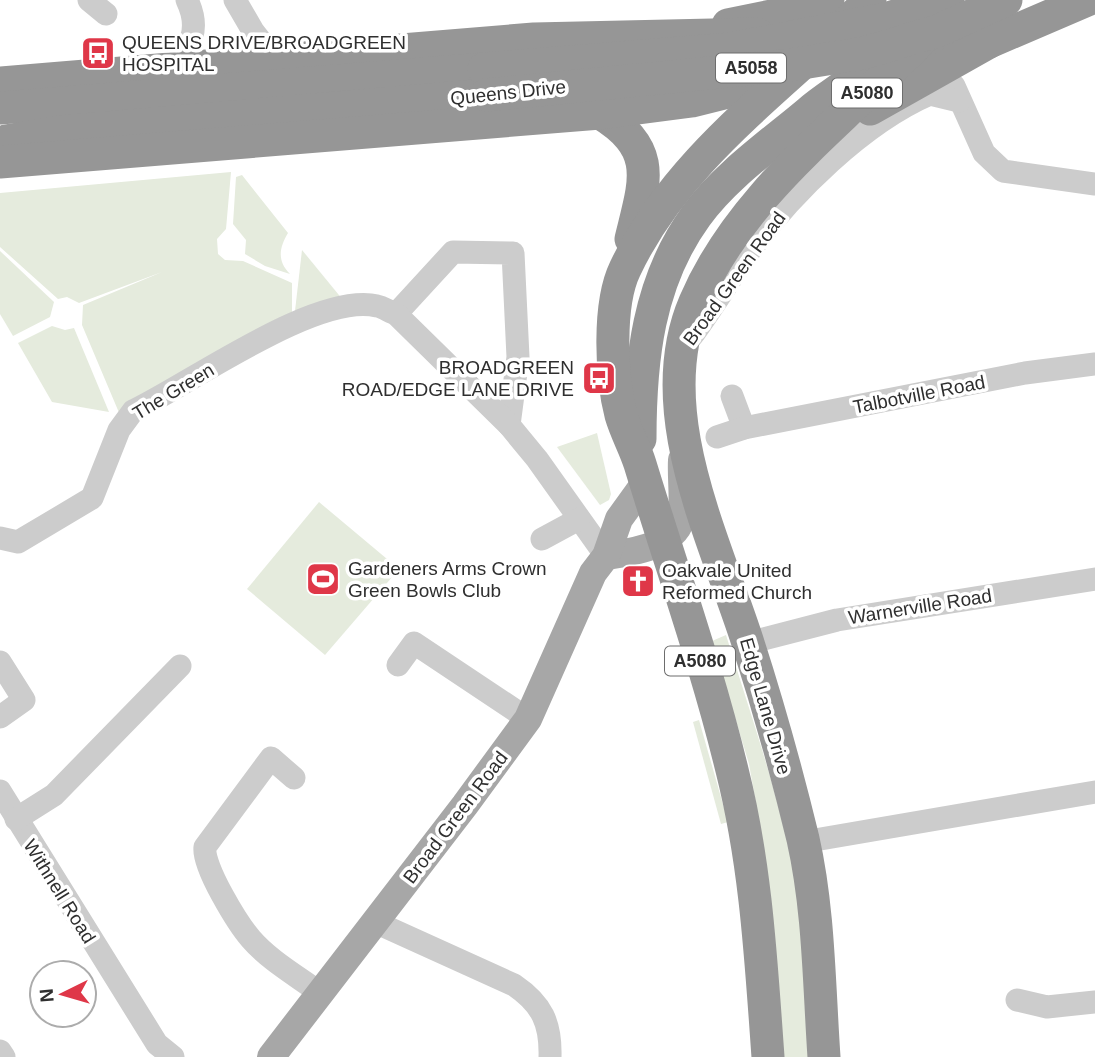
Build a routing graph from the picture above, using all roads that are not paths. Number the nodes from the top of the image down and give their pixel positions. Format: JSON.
{"nodes":[{"id":1,"x":187,"y":0,"type":"edge"},
{"id":2,"x":235,"y":0,"type":"edge"},
{"id":3,"x":1006,"y":0,"type":"edge"},
{"id":4,"x":926,"y":5,"type":"edge"},
{"id":5,"x":1076,"y":6,"type":"edge"},
{"id":6,"x":849,"y":7,"type":"edge"},
{"id":7,"x":688,"y":33,"type":"junction"},
{"id":8,"x":775,"y":35,"type":"junction"},
{"id":9,"x":561,"y":38,"type":"junction"},
{"id":10,"x":989,"y":42,"type":"junction"},
{"id":11,"x":907,"y":57,"type":"junction"},
{"id":12,"x":275,"y":59,"type":"junction"},
{"id":13,"x":872,"y":63,"type":"junction"},
{"id":14,"x":947,"y":66,"type":"junction"},
{"id":15,"x":170,"y":69,"type":"junction"},
{"id":16,"x":485,"y":82,"type":"junction"},
{"id":17,"x":0,"y":83,"type":"edge"},
{"id":18,"x":814,"y":93,"type":"junction"},
{"id":19,"x":959,"y":101,"type":"junction"},
{"id":20,"x":0,"y":108,"type":"edge"},
{"id":21,"x":600,"y":113,"type":"junction"},
{"id":22,"x":563,"y":117,"type":"junction"},
{"id":23,"x":0,"y":143,"type":"edge"},
{"id":24,"x":0,"y":162,"type":"edge"},
{"id":25,"x":1095,"y":184,"type":"edge"},
{"id":26,"x":623,"y":272,"type":"junction"},
{"id":27,"x":396,"y":314,"type":"junction"},
{"id":28,"x":680,"y":353,"type":"junction"},
{"id":29,"x":1095,"y":364,"type":"edge"},
{"id":30,"x":732,"y":396,"type":"dead end"},
{"id":31,"x":509,"y":425,"type":"junction"},
{"id":32,"x":744,"y":428,"type":"junction"},
{"id":33,"x":717,"y":437,"type":"dead end"},
{"id":34,"x":684,"y":445,"type":"junction"},
{"id":35,"x":643,"y":473,"type":"junction"},
{"id":36,"x":579,"y":519,"type":"junction"},
{"id":37,"x":0,"y":538,"type":"edge"},
{"id":38,"x":542,"y":539,"type":"dead end"},
{"id":39,"x":663,"y":541,"type":"junction"},
{"id":40,"x":606,"y":556,"type":"junction"},
{"id":41,"x":1095,"y":579,"type":"edge"},
{"id":42,"x":748,"y":643,"type":"junction"},
{"id":43,"x":0,"y":662,"type":"edge"},
{"id":44,"x":398,"y":665,"type":"dead end"},
{"id":45,"x":180,"y":666,"type":"dead end"},
{"id":46,"x":0,"y":717,"type":"edge"},
{"id":47,"x":528,"y":719,"type":"junction"},
{"id":48,"x":294,"y":778,"type":"dead end"},
{"id":49,"x":0,"y":791,"type":"edge"},
{"id":50,"x":1095,"y":792,"type":"edge"},
{"id":51,"x":16,"y":819,"type":"junction"},
{"id":52,"x":803,"y":842,"type":"junction"},
{"id":53,"x":374,"y":922,"type":"junction"},
{"id":54,"x":320,"y":993,"type":"junction"},
{"id":55,"x":1017,"y":1000,"type":"dead end"},
{"id":56,"x":1095,"y":1002,"type":"edge"},
{"id":57,"x":0,"y":1051,"type":"edge"},
{"id":58,"x":4,"y":1057,"type":"edge"},
{"id":59,"x":173,"y":1057,"type":"edge"},
{"id":60,"x":271,"y":1057,"type":"edge"},
{"id":61,"x":550,"y":1057,"type":"edge"},
{"id":62,"x":768,"y":1057,"type":"edge"},
{"id":63,"x":824,"y":1057,"type":"edge"}],
"edges":[{"from":1,"to":15,"type":"street"},
{"from":2,"to":12,"type":"street"},
{"from":3,"to":16,"type":"highway","name":"Queens Drive","number":"A5058","bridge":true},
{"from":4,"to":5,"type":"highway"},
{"from":4,"to":6,"type":"highway"},
{"from":4,"to":11,"type":"highway","name":"Edge Lane Drive","number":"A5080"},
{"from":4,"to":13,"type":"highway"},
{"from":4,"to":16,"type":"highway","name":"Queens Drive","number":"A5058","bridge":true},
{"from":4,"to":18,"type":"highway"},
{"from":5,"to":10,"type":"highway"},
{"from":6,"to":7,"type":"highway"},
{"from":6,"to":8,"type":"highway"},
{"from":6,"to":18,"type":"highway","number":"A5080"},
{"from":7,"to":8,"type":"highway"},
{"from":7,"to":9,"type":"highway"},
{"from":8,"to":18,"type":"highway"},
{"from":9,"to":12,"type":"highway"},
{"from":9,"to":22,"type":"highway"},
{"from":10,"to":11,"type":"highway"},
{"from":10,"to":14,"type":"highway"},
{"from":11,"to":13,"type":"highway"},
{"from":11,"to":18,"type":"highway","name":"Edge Lane Drive","number":"A5080"},
{"from":12,"to":15,"type":"highway"},
{"from":13,"to":18,"type":"highway"},
{"from":14,"to":18,"type":"highway"},
{"from":14,"to":19,"type":"street"},
{"from":15,"to":17,"type":"highway"},
{"from":16,"to":20,"type":"highway","name":"Queens Drive","number":"A5058"},
{"from":16,"to":23,"type":"highway","name":"Queens Drive","number":"A5058"},
{"from":18,"to":21,"type":"highway"},
{"from":18,"to":26,"type":"highway","name":"Edge Lane Drive","number":"A5080"},
{"from":18,"to":28,"type":"highway","name":"Edge Lane Drive","number":"A5080"},
{"from":18,"to":35,"type":"highway"},
{"from":19,"to":25,"type":"street"},
{"from":19,"to":28,"type":"street","name":"Broad Green Road"},
{"from":21,"to":22,"type":"highway"},
{"from":21,"to":26,"type":"highway"},
{"from":22,"to":24,"type":"highway"},
{"from":26,"to":35,"type":"highway","name":"Edge Lane Drive","number":"A5080"},
{"from":27,"to":31,"type":"street"},
{"from":27,"to":31,"type":"street"},
{"from":27,"to":37,"type":"street","name":"The Green"},
{"from":28,"to":34,"type":"highway","name":"Edge Lane Drive","number":"A5080"},
{"from":29,"to":32,"type":"street","name":"Talbotville Road"},
{"from":30,"to":32,"type":"street"},
{"from":31,"to":36,"type":"street"},
{"from":32,"to":33,"type":"street","name":"Talbotville Road"},
{"from":34,"to":39,"type":"main road"},
{"from":34,"to":42,"type":"highway","name":"Edge Lane Drive","number":"A5080"},
{"from":35,"to":39,"type":"highway","name":"Edge Lane Drive","number":"A5080"},
{"from":35,"to":40,"type":"main road","name":"Broad Green Road"},
{"from":36,"to":38,"type":"street"},
{"from":36,"to":40,"type":"street"},
{"from":39,"to":40,"type":"main road"},
{"from":39,"to":62,"type":"highway","name":"Edge Lane Drive","number":"A5080"},
{"from":40,"to":47,"type":"main road","name":"Broad Green Road"},
{"from":41,"to":42,"type":"street","name":"Warnerville Road"},
{"from":42,"to":52,"type":"highway","name":"Edge Lane Drive","number":"A5080"},
{"from":43,"to":46,"type":"street"},
{"from":44,"to":47,"type":"street"},
{"from":45,"to":51,"type":"street"},
{"from":47,"to":53,"type":"main road","name":"Broad Green Road"},
{"from":48,"to":54,"type":"street"},
{"from":49,"to":51,"type":"street","name":"Withnell Road"},
{"from":50,"to":52,"type":"street"},
{"from":51,"to":59,"type":"street","name":"Withnell Road"},
{"from":52,"to":63,"type":"highway","name":"Edge Lane Drive","number":"A5080"},
{"from":53,"to":54,"type":"main road","name":"Broad Green Road"},
{"from":53,"to":61,"type":"street"},
{"from":54,"to":60,"type":"main road","name":"Broad Green Road"},
{"from":55,"to":56,"type":"street"},
{"from":57,"to":58,"type":"street"}]}
